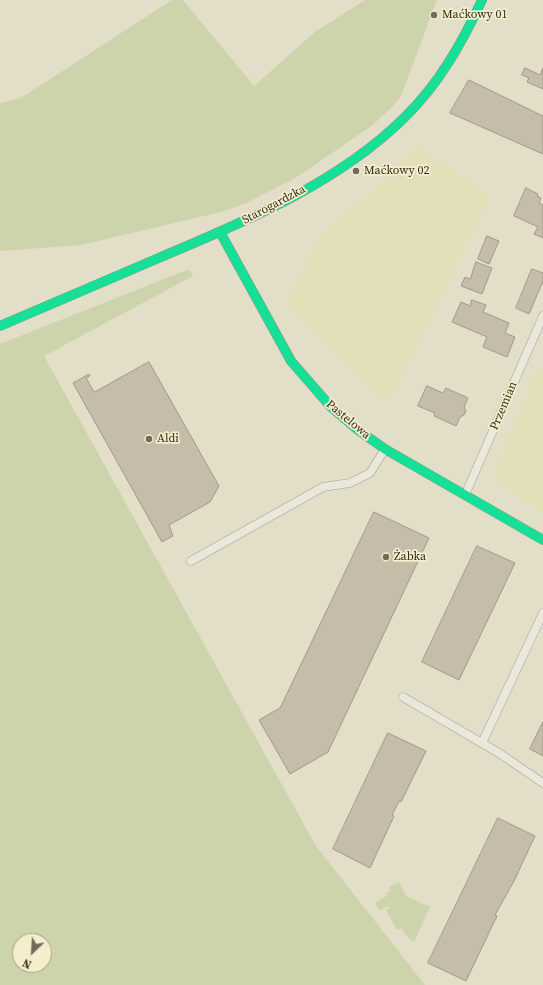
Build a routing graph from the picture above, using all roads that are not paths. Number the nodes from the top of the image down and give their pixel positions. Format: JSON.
{"nodes":[{"id":1,"x":482,"y":0,"type":"edge"},
{"id":2,"x":220,"y":232,"type":"junction"},
{"id":3,"x":543,"y":316,"type":"edge"},
{"id":4,"x":0,"y":326,"type":"edge"},
{"id":5,"x":385,"y":449,"type":"junction"},
{"id":6,"x":465,"y":496,"type":"junction"},
{"id":7,"x":543,"y":540,"type":"edge"},
{"id":8,"x":191,"y":561,"type":"dead end"},
{"id":9,"x":543,"y":613,"type":"edge"},
{"id":10,"x":403,"y":697,"type":"dead end"},
{"id":11,"x":482,"y":743,"type":"junction"},
{"id":12,"x":543,"y":783,"type":"edge"}],
"edges":[{"from":1,"to":2,"type":"main road","name":"Starogardzka"},
{"from":2,"to":4,"type":"main road","name":"Starogardzka"},
{"from":2,"to":5,"type":"main road","name":"Pastelowa"},
{"from":3,"to":6,"type":"lane","name":"Przemian"},
{"from":5,"to":6,"type":"main road","name":"Pastelowa"},
{"from":5,"to":8,"type":"lane"},
{"from":6,"to":7,"type":"main road","name":"Pastelowa"},
{"from":9,"to":11,"type":"lane"},
{"from":10,"to":11,"type":"lane"},
{"from":11,"to":12,"type":"lane"}]}
